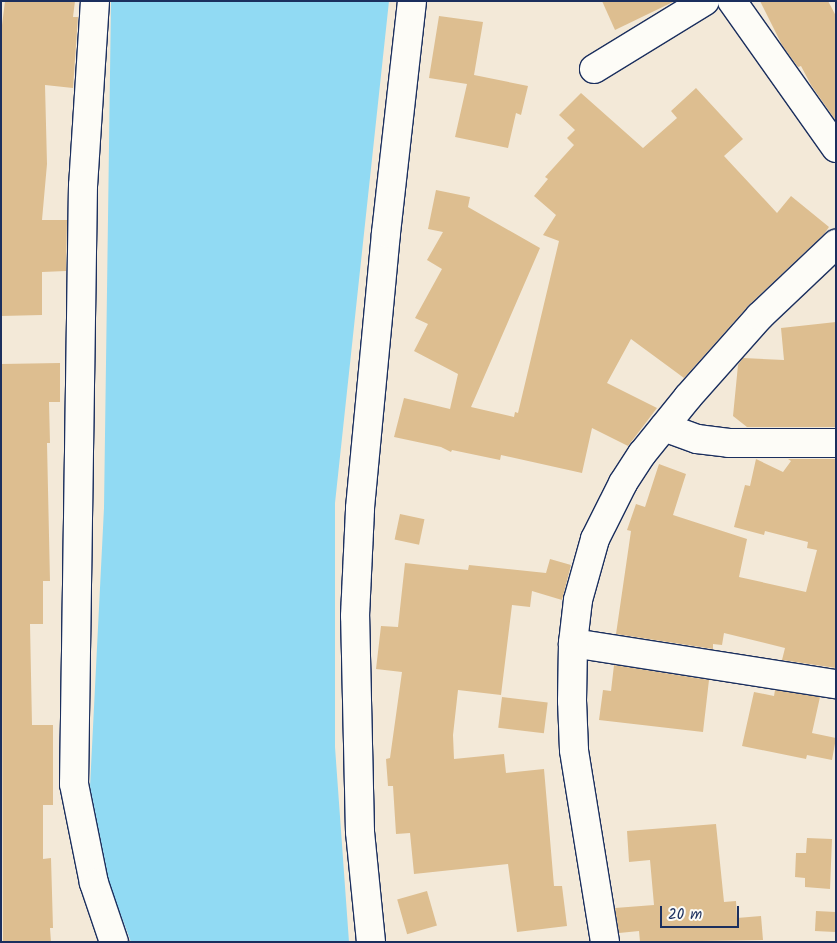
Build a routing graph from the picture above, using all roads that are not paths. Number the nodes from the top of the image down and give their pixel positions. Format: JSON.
{"nodes":[{"id":1,"x":95,"y":1,"type":"edge"},
{"id":2,"x":412,"y":1,"type":"edge"},
{"id":3,"x":704,"y":1,"type":"edge"},
{"id":4,"x":732,"y":1,"type":"edge"},
{"id":5,"x":594,"y":69,"type":"dead end"},
{"id":6,"x":836,"y":148,"type":"edge"},
{"id":7,"x":836,"y":244,"type":"edge"},
{"id":8,"x":664,"y":427,"type":"junction"},
{"id":9,"x":836,"y":443,"type":"edge"},
{"id":10,"x":572,"y":643,"type":"junction"},
{"id":11,"x":836,"y":684,"type":"edge"},
{"id":12,"x":114,"y":942,"type":"edge"},
{"id":13,"x":371,"y":942,"type":"edge"},
{"id":14,"x":605,"y":942,"type":"edge"}],
"edges":[{"from":1,"to":12,"type":"street"},
{"from":2,"to":13,"type":"street"},
{"from":3,"to":5,"type":"street"},
{"from":4,"to":6,"type":"street"},
{"from":7,"to":8,"type":"street"},
{"from":8,"to":9,"type":"street"},
{"from":8,"to":10,"type":"street"},
{"from":10,"to":11,"type":"street"},
{"from":10,"to":14,"type":"street"}]}
